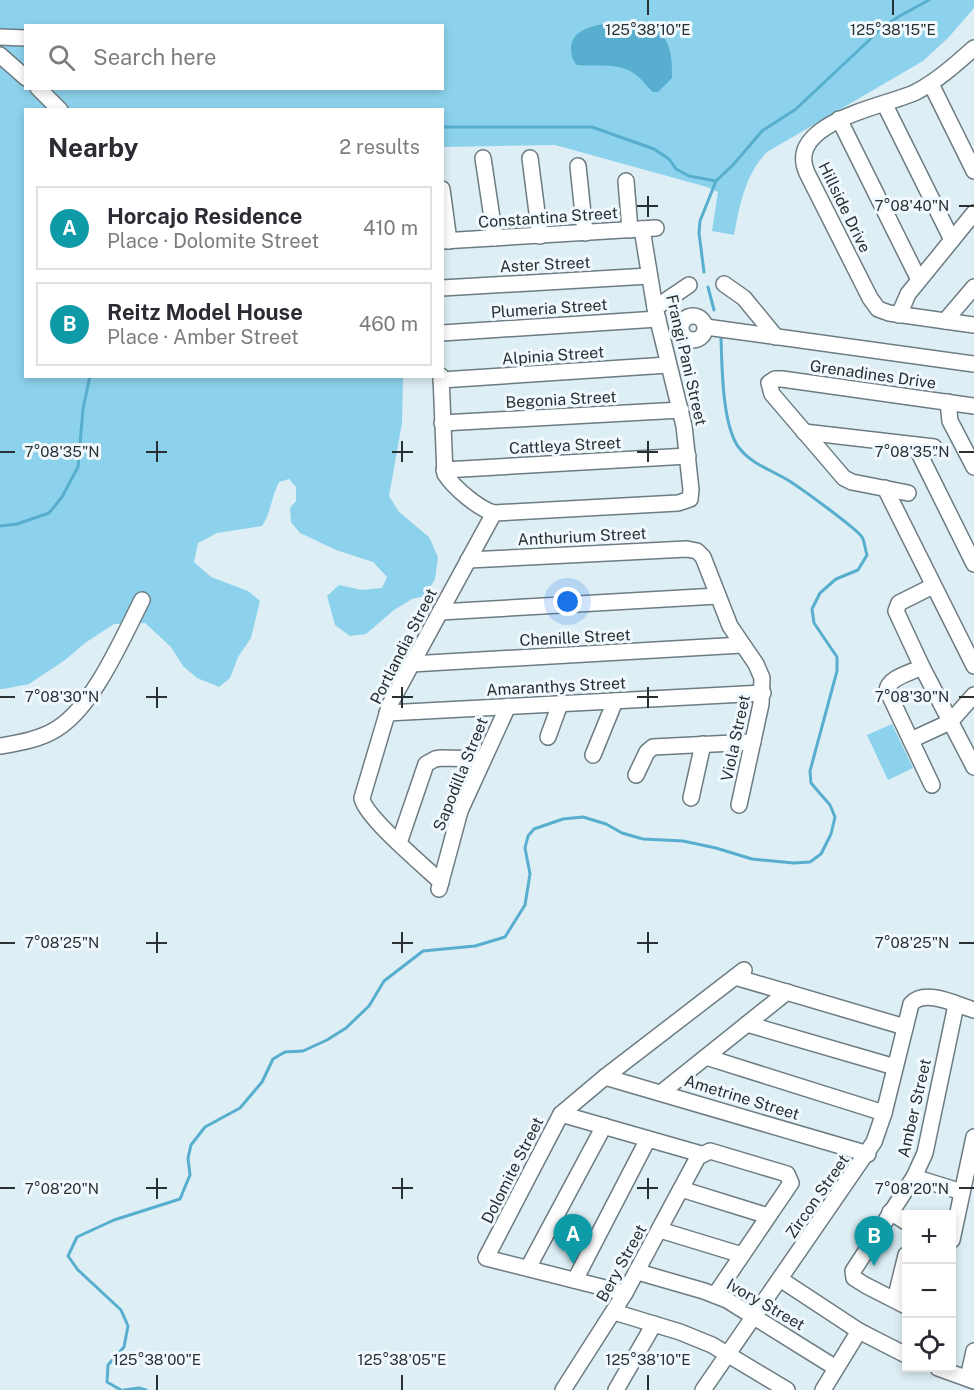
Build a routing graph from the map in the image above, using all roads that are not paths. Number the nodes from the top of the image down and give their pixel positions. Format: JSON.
{"nodes":[{"id":1,"x":0,"y":36,"type":"edge"},
{"id":2,"x":24,"y":38,"type":"edge"},
{"id":3,"x":973,"y":53,"type":"edge"},
{"id":4,"x":0,"y":55,"type":"edge"},
{"id":5,"x":24,"y":76,"type":"edge"},
{"id":6,"x":931,"y":84,"type":"junction"},
{"id":7,"x":40,"y":90,"type":"edge"},
{"id":8,"x":885,"y":105,"type":"junction"},
{"id":9,"x":58,"y":108,"type":"edge"},
{"id":10,"x":839,"y":119,"type":"junction"},
{"id":11,"x":483,"y":158,"type":"dead end"},
{"id":12,"x":530,"y":158,"type":"dead end"},
{"id":13,"x":578,"y":166,"type":"dead end"},
{"id":14,"x":974,"y":171,"type":"edge"},
{"id":15,"x":626,"y":181,"type":"dead end"},
{"id":16,"x":974,"y":213,"type":"edge"},
{"id":17,"x":444,"y":215,"type":"edge"},
{"id":18,"x":643,"y":229,"type":"junction"},
{"id":19,"x":585,"y":233,"type":"junction"},
{"id":20,"x":540,"y":236,"type":"junction"},
{"id":21,"x":495,"y":238,"type":"junction"},
{"id":22,"x":952,"y":240,"type":"junction"},
{"id":23,"x":446,"y":241,"type":"edge"},
{"id":24,"x":649,"y":276,"type":"junction"},
{"id":25,"x":919,"y":280,"type":"junction"},
{"id":26,"x":724,"y":284,"type":"dead end"},
{"id":27,"x":689,"y":285,"type":"dead end"},
{"id":28,"x":974,"y":287,"type":"edge"},
{"id":29,"x":444,"y":288,"type":"edge"},
{"id":30,"x":899,"y":315,"type":"junction"},
{"id":31,"x":658,"y":319,"type":"junction"},
{"id":32,"x":945,"y":321,"type":"junction"},
{"id":33,"x":974,"y":325,"type":"edge"},
{"id":34,"x":444,"y":333,"type":"edge"},
{"id":35,"x":776,"y":337,"type":"junction"},
{"id":36,"x":974,"y":364,"type":"edge"},
{"id":37,"x":668,"y":365,"type":"junction"},
{"id":38,"x":441,"y":378,"type":"edge"},
{"id":39,"x":444,"y":378,"type":"edge"},
{"id":40,"x":948,"y":402,"type":"junction"},
{"id":41,"x":974,"y":406,"type":"edge"},
{"id":42,"x":681,"y":410,"type":"junction"},
{"id":43,"x":442,"y":423,"type":"junction"},
{"id":44,"x":804,"y":432,"type":"junction"},
{"id":45,"x":915,"y":445,"type":"junction"},
{"id":46,"x":934,"y":447,"type":"dead end"},
{"id":47,"x":688,"y":456,"type":"junction"},
{"id":48,"x":974,"y":467,"type":"edge"},
{"id":49,"x":444,"y":470,"type":"junction"},
{"id":50,"x":885,"y":488,"type":"junction"},
{"id":51,"x":908,"y":493,"type":"dead end"},
{"id":52,"x":494,"y":513,"type":"junction"},
{"id":53,"x":697,"y":551,"type":"joint"},
{"id":54,"x":468,"y":560,"type":"junction"},
{"id":55,"x":974,"y":564,"type":"edge"},
{"id":56,"x":933,"y":586,"type":"junction"},
{"id":57,"x":717,"y":596,"type":"junction"},
{"id":58,"x":142,"y":600,"type":"dead end"},
{"id":59,"x":440,"y":612,"type":"junction"},
{"id":60,"x":742,"y":645,"type":"junction"},
{"id":61,"x":411,"y":664,"type":"junction"},
{"id":62,"x":974,"y":666,"type":"edge"},
{"id":63,"x":922,"y":667,"type":"junction"},
{"id":64,"x":763,"y":693,"type":"junction"},
{"id":65,"x":974,"y":695,"type":"edge"},
{"id":66,"x":615,"y":701,"type":"junction"},
{"id":67,"x":560,"y":704,"type":"junction"},
{"id":68,"x":508,"y":706,"type":"junction"},
{"id":69,"x":387,"y":712,"type":"junction"},
{"id":70,"x":950,"y":722,"type":"junction"},
{"id":71,"x":548,"y":737,"type":"dead end"},
{"id":72,"x":911,"y":740,"type":"junction"},
{"id":73,"x":753,"y":742,"type":"junction"},
{"id":74,"x":703,"y":744,"type":"junction"},
{"id":75,"x":0,"y":746,"type":"edge"},
{"id":76,"x":593,"y":755,"type":"dead end"},
{"id":77,"x":483,"y":759,"type":"junction"},
{"id":78,"x":974,"y":767,"type":"edge"},
{"id":79,"x":636,"y":775,"type":"dead end"},
{"id":80,"x":932,"y":785,"type":"dead end"},
{"id":81,"x":691,"y":798,"type":"dead end"},
{"id":82,"x":739,"y":805,"type":"dead end"},
{"id":83,"x":399,"y":843,"type":"junction"},
{"id":84,"x":787,"y":992,"type":"junction"},
{"id":85,"x":956,"y":1005,"type":"junction"},
{"id":86,"x":974,"y":1010,"type":"edge"},
{"id":87,"x":747,"y":1024,"type":"junction"},
{"id":88,"x":905,"y":1027,"type":"junction"},
{"id":89,"x":706,"y":1057,"type":"junction"},
{"id":90,"x":895,"y":1067,"type":"junction"},
{"id":91,"x":605,"y":1077,"type":"junction"},
{"id":92,"x":662,"y":1092,"type":"junction"},
{"id":93,"x":884,"y":1113,"type":"junction"},
{"id":94,"x":561,"y":1114,"type":"junction"},
{"id":95,"x":604,"y":1126,"type":"junction"},
{"id":96,"x":974,"y":1137,"type":"edge"},
{"id":97,"x":648,"y":1139,"type":"junction"},
{"id":98,"x":704,"y":1153,"type":"junction"},
{"id":99,"x":868,"y":1154,"type":"junction"},
{"id":100,"x":914,"y":1177,"type":"junction"},
{"id":101,"x":681,"y":1189,"type":"junction"},
{"id":102,"x":962,"y":1192,"type":"junction"},
{"id":103,"x":890,"y":1212,"type":"junction"},
{"id":104,"x":768,"y":1216,"type":"junction"},
{"id":105,"x":956,"y":1218,"type":"edge"},
{"id":106,"x":902,"y":1220,"type":"edge"},
{"id":107,"x":660,"y":1230,"type":"junction"},
{"id":108,"x":742,"y":1255,"type":"junction"},
{"id":109,"x":905,"y":1264,"type":"edge"},
{"id":110,"x":528,"y":1268,"type":"junction"},
{"id":111,"x":638,"y":1272,"type":"junction"},
{"id":112,"x":780,"y":1279,"type":"junction"},
{"id":113,"x":575,"y":1280,"type":"junction"},
{"id":114,"x":625,"y":1293,"type":"junction"},
{"id":115,"x":715,"y":1295,"type":"junction"},
{"id":116,"x":901,"y":1303,"type":"edge"},
{"id":117,"x":615,"y":1312,"type":"junction"},
{"id":118,"x":754,"y":1317,"type":"junction"},
{"id":119,"x":654,"y":1324,"type":"junction"},
{"id":120,"x":859,"y":1331,"type":"junction"},
{"id":121,"x":974,"y":1351,"type":"edge"},
{"id":122,"x":902,"y":1353,"type":"edge"},
{"id":123,"x":729,"y":1354,"type":"junction"},
{"id":124,"x":837,"y":1368,"type":"junction"},
{"id":125,"x":949,"y":1372,"type":"edge"},
{"id":126,"x":971,"y":1380,"type":"edge"},
{"id":127,"x":778,"y":1388,"type":"edge"},
{"id":128,"x":563,"y":1390,"type":"edge"},
{"id":129,"x":616,"y":1390,"type":"edge"},
{"id":130,"x":703,"y":1390,"type":"edge"},
{"id":131,"x":823,"y":1390,"type":"edge"}],
"edges":[{"from":1,"to":2,"type":"street"},
{"from":3,"to":6,"type":"street","name":"Hillside Drive"},
{"from":4,"to":5,"type":"street"},
{"from":6,"to":8,"type":"street","name":"Hillside Drive"},
{"from":6,"to":14,"type":"street"},
{"from":7,"to":9,"type":"street"},
{"from":8,"to":10,"type":"street","name":"Hillside Drive"},
{"from":8,"to":22,"type":"street"},
{"from":10,"to":25,"type":"street"},
{"from":10,"to":30,"type":"street","name":"Hillside Drive"},
{"from":11,"to":21,"type":"street"},
{"from":12,"to":20,"type":"street"},
{"from":13,"to":19,"type":"street"},
{"from":15,"to":18,"type":"street","name":"Frangi Pani Street"},
{"from":16,"to":22,"type":"street"},
{"from":17,"to":23,"type":"street"},
{"from":18,"to":19,"type":"street","name":"Constantina Street"},
{"from":18,"to":24,"type":"street","name":"Frangi Pani Street"},
{"from":19,"to":20,"type":"street","name":"Constantina Street"},
{"from":20,"to":21,"type":"street","name":"Constantina Street"},
{"from":21,"to":23,"type":"street","name":"Constantina Street"},
{"from":22,"to":25,"type":"street"},
{"from":24,"to":29,"type":"street","name":"Aster Street"},
{"from":24,"to":31,"type":"street","name":"Frangi Pani Street"},
{"from":25,"to":30,"type":"street"},
{"from":26,"to":35,"type":"street"},
{"from":27,"to":31,"type":"street"},
{"from":28,"to":32,"type":"street"},
{"from":30,"to":32,"type":"street","name":"Hillside Drive"},
{"from":31,"to":34,"type":"street","name":"Plumeria Street"},
{"from":31,"to":35,"type":"street","name":"Plumeria Street"},
{"from":31,"to":37,"type":"street","name":"Frangi Pani Street"},
{"from":32,"to":33,"type":"street","name":"Hillside Drive"},
{"from":35,"to":36,"type":"street"},
{"from":37,"to":39,"type":"street","name":"Alpinia Street"},
{"from":37,"to":42,"type":"street","name":"Frangi Pani Street"},
{"from":38,"to":43,"type":"street"},
{"from":40,"to":41,"type":"street","name":"Grenadines Drive"},
{"from":40,"to":44,"type":"street","name":"Grenadines Drive"},
{"from":40,"to":48,"type":"street"},
{"from":42,"to":43,"type":"street","name":"Begonia Street"},
{"from":42,"to":47,"type":"street","name":"Frangi Pani Street"},
{"from":43,"to":49,"type":"street"},
{"from":44,"to":45,"type":"street"},
{"from":44,"to":50,"type":"street"},
{"from":45,"to":46,"type":"street"},
{"from":45,"to":55,"type":"street"},
{"from":47,"to":49,"type":"street","name":"Cattleya Street"},
{"from":47,"to":52,"type":"street","name":"Frangi Pani Street"},
{"from":49,"to":52,"type":"street"},
{"from":50,"to":51,"type":"street"},
{"from":50,"to":56,"type":"street"},
{"from":52,"to":54,"type":"street","name":"Portlandia Street"},
{"from":53,"to":54,"type":"street","name":"Anthurium Street"},
{"from":53,"to":57,"type":"street","name":"Viola Street"},
{"from":54,"to":59,"type":"street","name":"Portlandia Street"},
{"from":56,"to":62,"type":"street"},
{"from":56,"to":63,"type":"street"},
{"from":57,"to":59,"type":"street"},
{"from":57,"to":60,"type":"street","name":"Viola Street"},
{"from":58,"to":75,"type":"street"},
{"from":59,"to":61,"type":"street","name":"Portlandia Street"},
{"from":60,"to":61,"type":"street","name":"Chenille Street"},
{"from":60,"to":64,"type":"street","name":"Viola Street"},
{"from":61,"to":69,"type":"street","name":"Portlandia Street"},
{"from":63,"to":70,"type":"street"},
{"from":63,"to":72,"type":"street"},
{"from":64,"to":66,"type":"street","name":"Amaranthys Street"},
{"from":64,"to":73,"type":"street","name":"Viola Street"},
{"from":65,"to":70,"type":"street"},
{"from":66,"to":67,"type":"street","name":"Amaranthys Street"},
{"from":66,"to":76,"type":"street"},
{"from":67,"to":68,"type":"street","name":"Amaranthys Street"},
{"from":67,"to":71,"type":"street"},
{"from":68,"to":69,"type":"street","name":"Amaranthys Street"},
{"from":68,"to":77,"type":"street","name":"Sapodilla Street"},
{"from":69,"to":83,"type":"street","name":"Portlandia Street"},
{"from":70,"to":72,"type":"street"},
{"from":70,"to":78,"type":"street"},
{"from":72,"to":80,"type":"street"},
{"from":73,"to":74,"type":"street"},
{"from":73,"to":82,"type":"street","name":"Viola Street"},
{"from":74,"to":79,"type":"street"},
{"from":74,"to":81,"type":"street"},
{"from":77,"to":83,"type":"street"},
{"from":77,"to":83,"type":"street","name":"Sapodilla Street"},
{"from":84,"to":87,"type":"street"},
{"from":84,"to":88,"type":"street"},
{"from":84,"to":91,"type":"street","name":"Dolomite Street"},
{"from":85,"to":86,"type":"street"},
{"from":85,"to":88,"type":"street","name":"Zircon Street"},
{"from":85,"to":100,"type":"street","name":"Amber Street"},
{"from":87,"to":89,"type":"street"},
{"from":87,"to":90,"type":"street"},
{"from":88,"to":90,"type":"street","name":"Zircon Street"},
{"from":89,"to":92,"type":"street"},
{"from":89,"to":93,"type":"street"},
{"from":90,"to":93,"type":"street","name":"Zircon Street"},
{"from":91,"to":92,"type":"street","name":"Ametrine Street"},
{"from":91,"to":94,"type":"street","name":"Dolomite Street"},
{"from":92,"to":99,"type":"street","name":"Ametrine Street"},
{"from":93,"to":99,"type":"street","name":"Zircon Street"},
{"from":94,"to":95,"type":"street"},
{"from":94,"to":110,"type":"street","name":"Dolomite Street"},
{"from":95,"to":97,"type":"street"},
{"from":95,"to":110,"type":"street"},
{"from":96,"to":102,"type":"street"},
{"from":97,"to":98,"type":"street"},
{"from":97,"to":113,"type":"street"},
{"from":98,"to":101,"type":"street","name":"Bery Street"},
{"from":98,"to":104,"type":"street"},
{"from":99,"to":112,"type":"street","name":"Zircon Street"},
{"from":100,"to":102,"type":"street"},
{"from":100,"to":103,"type":"street","name":"Amber Street"},
{"from":101,"to":104,"type":"street"},
{"from":101,"to":107,"type":"street","name":"Bery Street"},
{"from":102,"to":105,"type":"street"},
{"from":103,"to":106,"type":"street"},
{"from":103,"to":116,"type":"street","name":"Amber Street"},
{"from":104,"to":108,"type":"street"},
{"from":107,"to":108,"type":"street"},
{"from":107,"to":111,"type":"street","name":"Bery Street"},
{"from":108,"to":115,"type":"street"},
{"from":109,"to":116,"type":"street","name":"Amber Street"},
{"from":110,"to":113,"type":"street","name":"Dolomite Street"},
{"from":111,"to":114,"type":"street","name":"Bery Street"},
{"from":111,"to":115,"type":"street","name":"Ivory Street"},
{"from":112,"to":118,"type":"street","name":"Zircon Street"},
{"from":112,"to":120,"type":"street"},
{"from":113,"to":114,"type":"street","name":"Dolomite Street"},
{"from":114,"to":117,"type":"street","name":"Bery Street"},
{"from":115,"to":118,"type":"street","name":"Ivory Street"},
{"from":117,"to":119,"type":"street"},
{"from":117,"to":128,"type":"street","name":"Bery Street"},
{"from":118,"to":123,"type":"street","name":"Zircon Street"},
{"from":118,"to":124,"type":"street","name":"Ivory Street"},
{"from":119,"to":123,"type":"street"},
{"from":119,"to":129,"type":"street"},
{"from":120,"to":122,"type":"street"},
{"from":120,"to":124,"type":"street"},
{"from":121,"to":126,"type":"street"},
{"from":123,"to":127,"type":"street"},
{"from":123,"to":130,"type":"street","name":"Zircon Street"},
{"from":124,"to":131,"type":"street"},
{"from":125,"to":126,"type":"street"}]}
